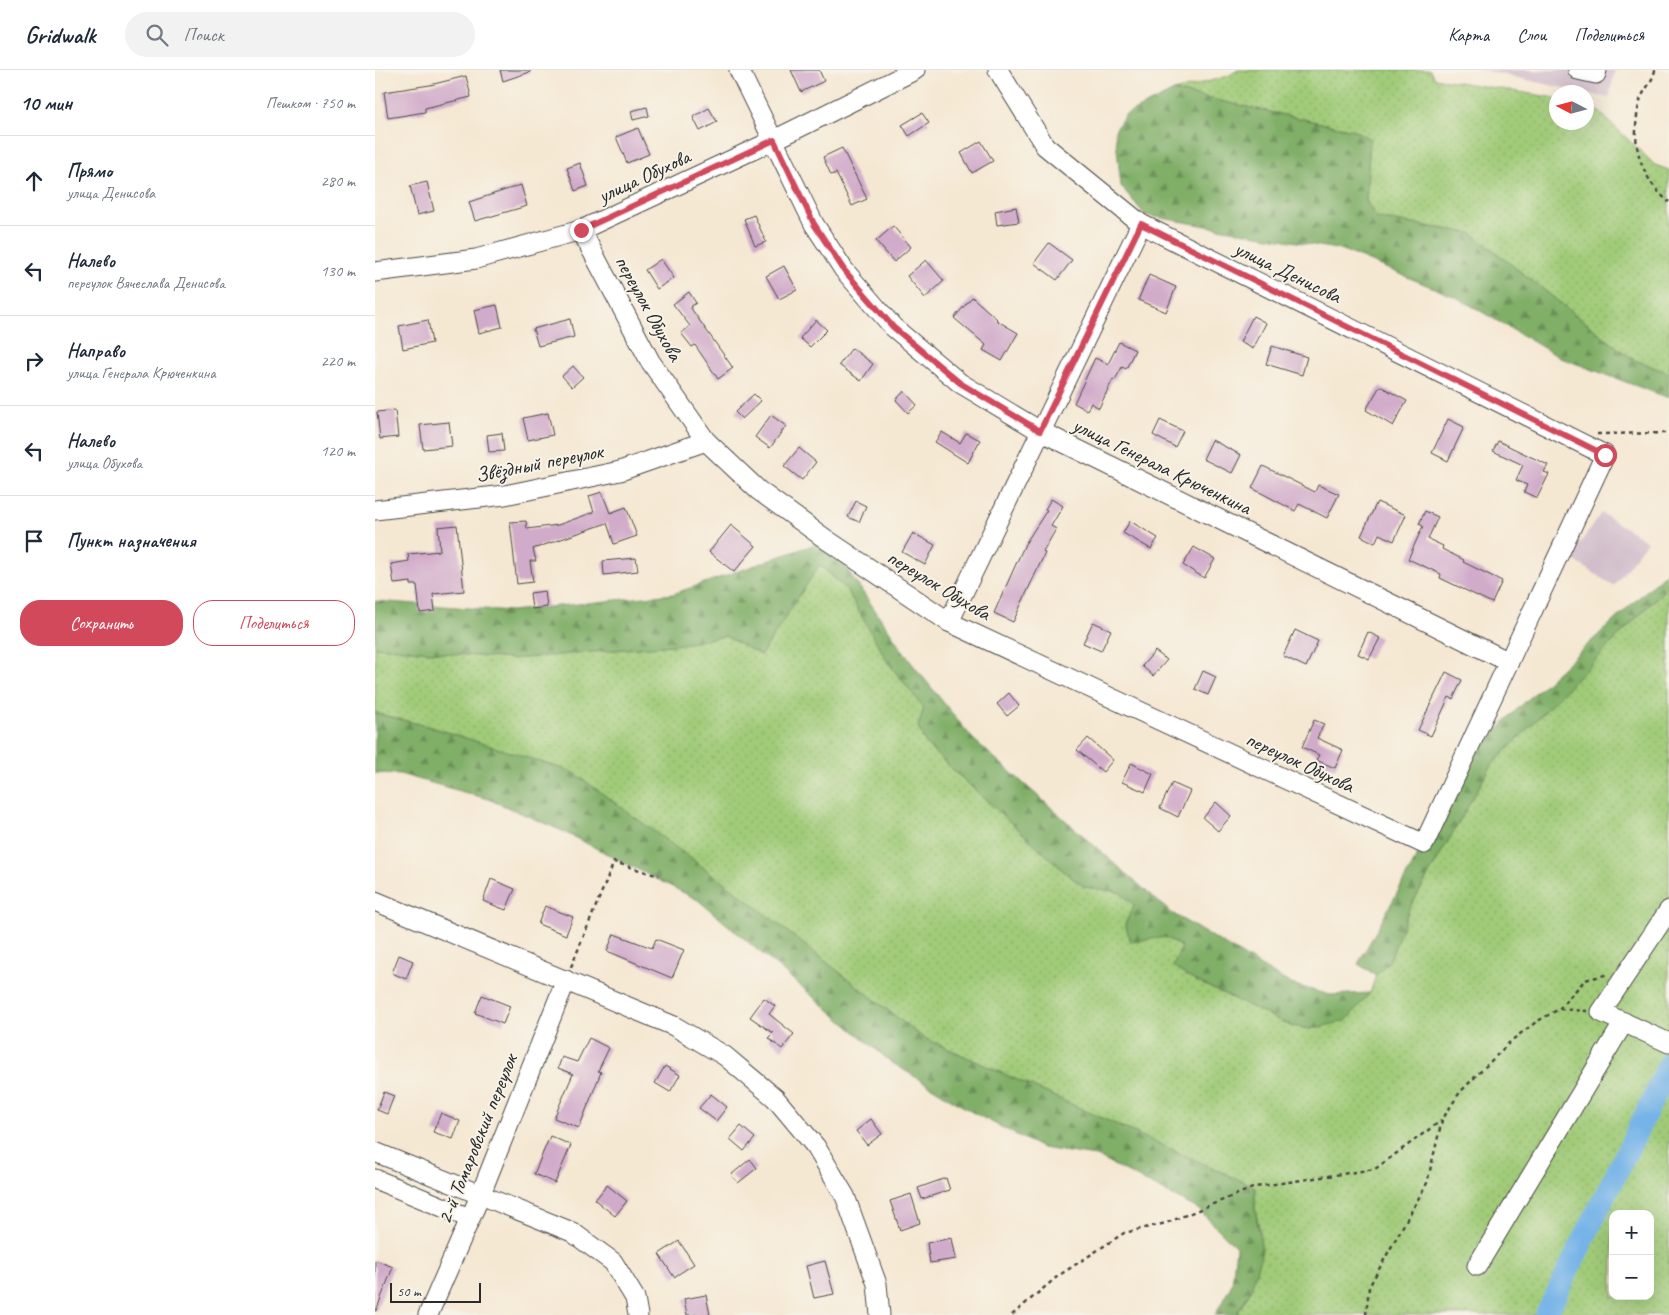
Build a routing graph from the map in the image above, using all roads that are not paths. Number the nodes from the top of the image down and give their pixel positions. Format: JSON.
{"nodes":[{"id":1,"x":739,"y":70,"type":"edge"},
{"id":2,"x":915,"y":70,"type":"edge"},
{"id":3,"x":998,"y":70,"type":"edge"},
{"id":4,"x":1578,"y":70,"type":"edge"},
{"id":5,"x":1597,"y":70,"type":"edge"},
{"id":6,"x":774,"y":140,"type":"junction"},
{"id":7,"x":1141,"y":224,"type":"junction"},
{"id":8,"x":581,"y":230,"type":"junction"},
{"id":9,"x":375,"y":272,"type":"edge"},
{"id":10,"x":1040,"y":431,"type":"junction"},
{"id":11,"x":706,"y":440,"type":"junction"},
{"id":12,"x":375,"y":510,"type":"edge"},
{"id":13,"x":949,"y":622,"type":"junction"},
{"id":14,"x":1509,"y":662,"type":"junction"},
{"id":15,"x":375,"y":901,"type":"edge"},
{"id":16,"x":1666,"y":921,"type":"edge"},
{"id":17,"x":566,"y":980,"type":"junction"},
{"id":18,"x":1624,"y":1022,"type":"junction"},
{"id":19,"x":1669,"y":1043,"type":"edge"},
{"id":20,"x":375,"y":1152,"type":"edge"},
{"id":21,"x":423,"y":1172,"type":"junction"},
{"id":22,"x":375,"y":1179,"type":"edge"},
{"id":23,"x":415,"y":1196,"type":"junction"},
{"id":24,"x":480,"y":1196,"type":"junction"},
{"id":25,"x":469,"y":1218,"type":"junction"},
{"id":26,"x":1477,"y":1266,"type":"dead end"},
{"id":27,"x":428,"y":1315,"type":"edge"},
{"id":28,"x":638,"y":1315,"type":"edge"},
{"id":29,"x":880,"y":1315,"type":"edge"}],
"edges":[{"from":1,"to":6,"type":"street","name":"улица Генерала Крюченкина"},
{"from":2,"to":6,"type":"street","name":"улица Обухова"},
{"from":3,"to":7,"type":"street","name":"улица Денисова"},
{"from":4,"to":5,"type":"street"},
{"from":6,"to":8,"type":"street","name":"улица Обухова"},
{"from":6,"to":10,"type":"street","name":"улица Генерала Крюченкина"},
{"from":7,"to":10,"type":"street"},
{"from":7,"to":14,"type":"street","name":"улица Денисова"},
{"from":8,"to":9,"type":"street","name":"улица Обухова"},
{"from":8,"to":11,"type":"street","name":"переулок Обухова"},
{"from":10,"to":13,"type":"street"},
{"from":10,"to":14,"type":"street","name":"улица Генерала Крюченкина"},
{"from":11,"to":12,"type":"street","name":"Звёздный переулок"},
{"from":11,"to":13,"type":"street","name":"переулок Обухова"},
{"from":13,"to":14,"type":"street","name":"переулок Обухова"},
{"from":15,"to":17,"type":"street"},
{"from":16,"to":18,"type":"street"},
{"from":17,"to":24,"type":"street","name":"2-й Томаровский переулок"},
{"from":17,"to":29,"type":"street"},
{"from":18,"to":19,"type":"street"},
{"from":18,"to":26,"type":"street"},
{"from":20,"to":21,"type":"street"},
{"from":21,"to":23,"type":"street"},
{"from":21,"to":24,"type":"street"},
{"from":22,"to":23,"type":"street"},
{"from":23,"to":25,"type":"street"},
{"from":24,"to":25,"type":"street","name":"2-й Томаровский переулок"},
{"from":24,"to":28,"type":"street"},
{"from":25,"to":27,"type":"street","name":"2-й Томаровский переулок"}]}
